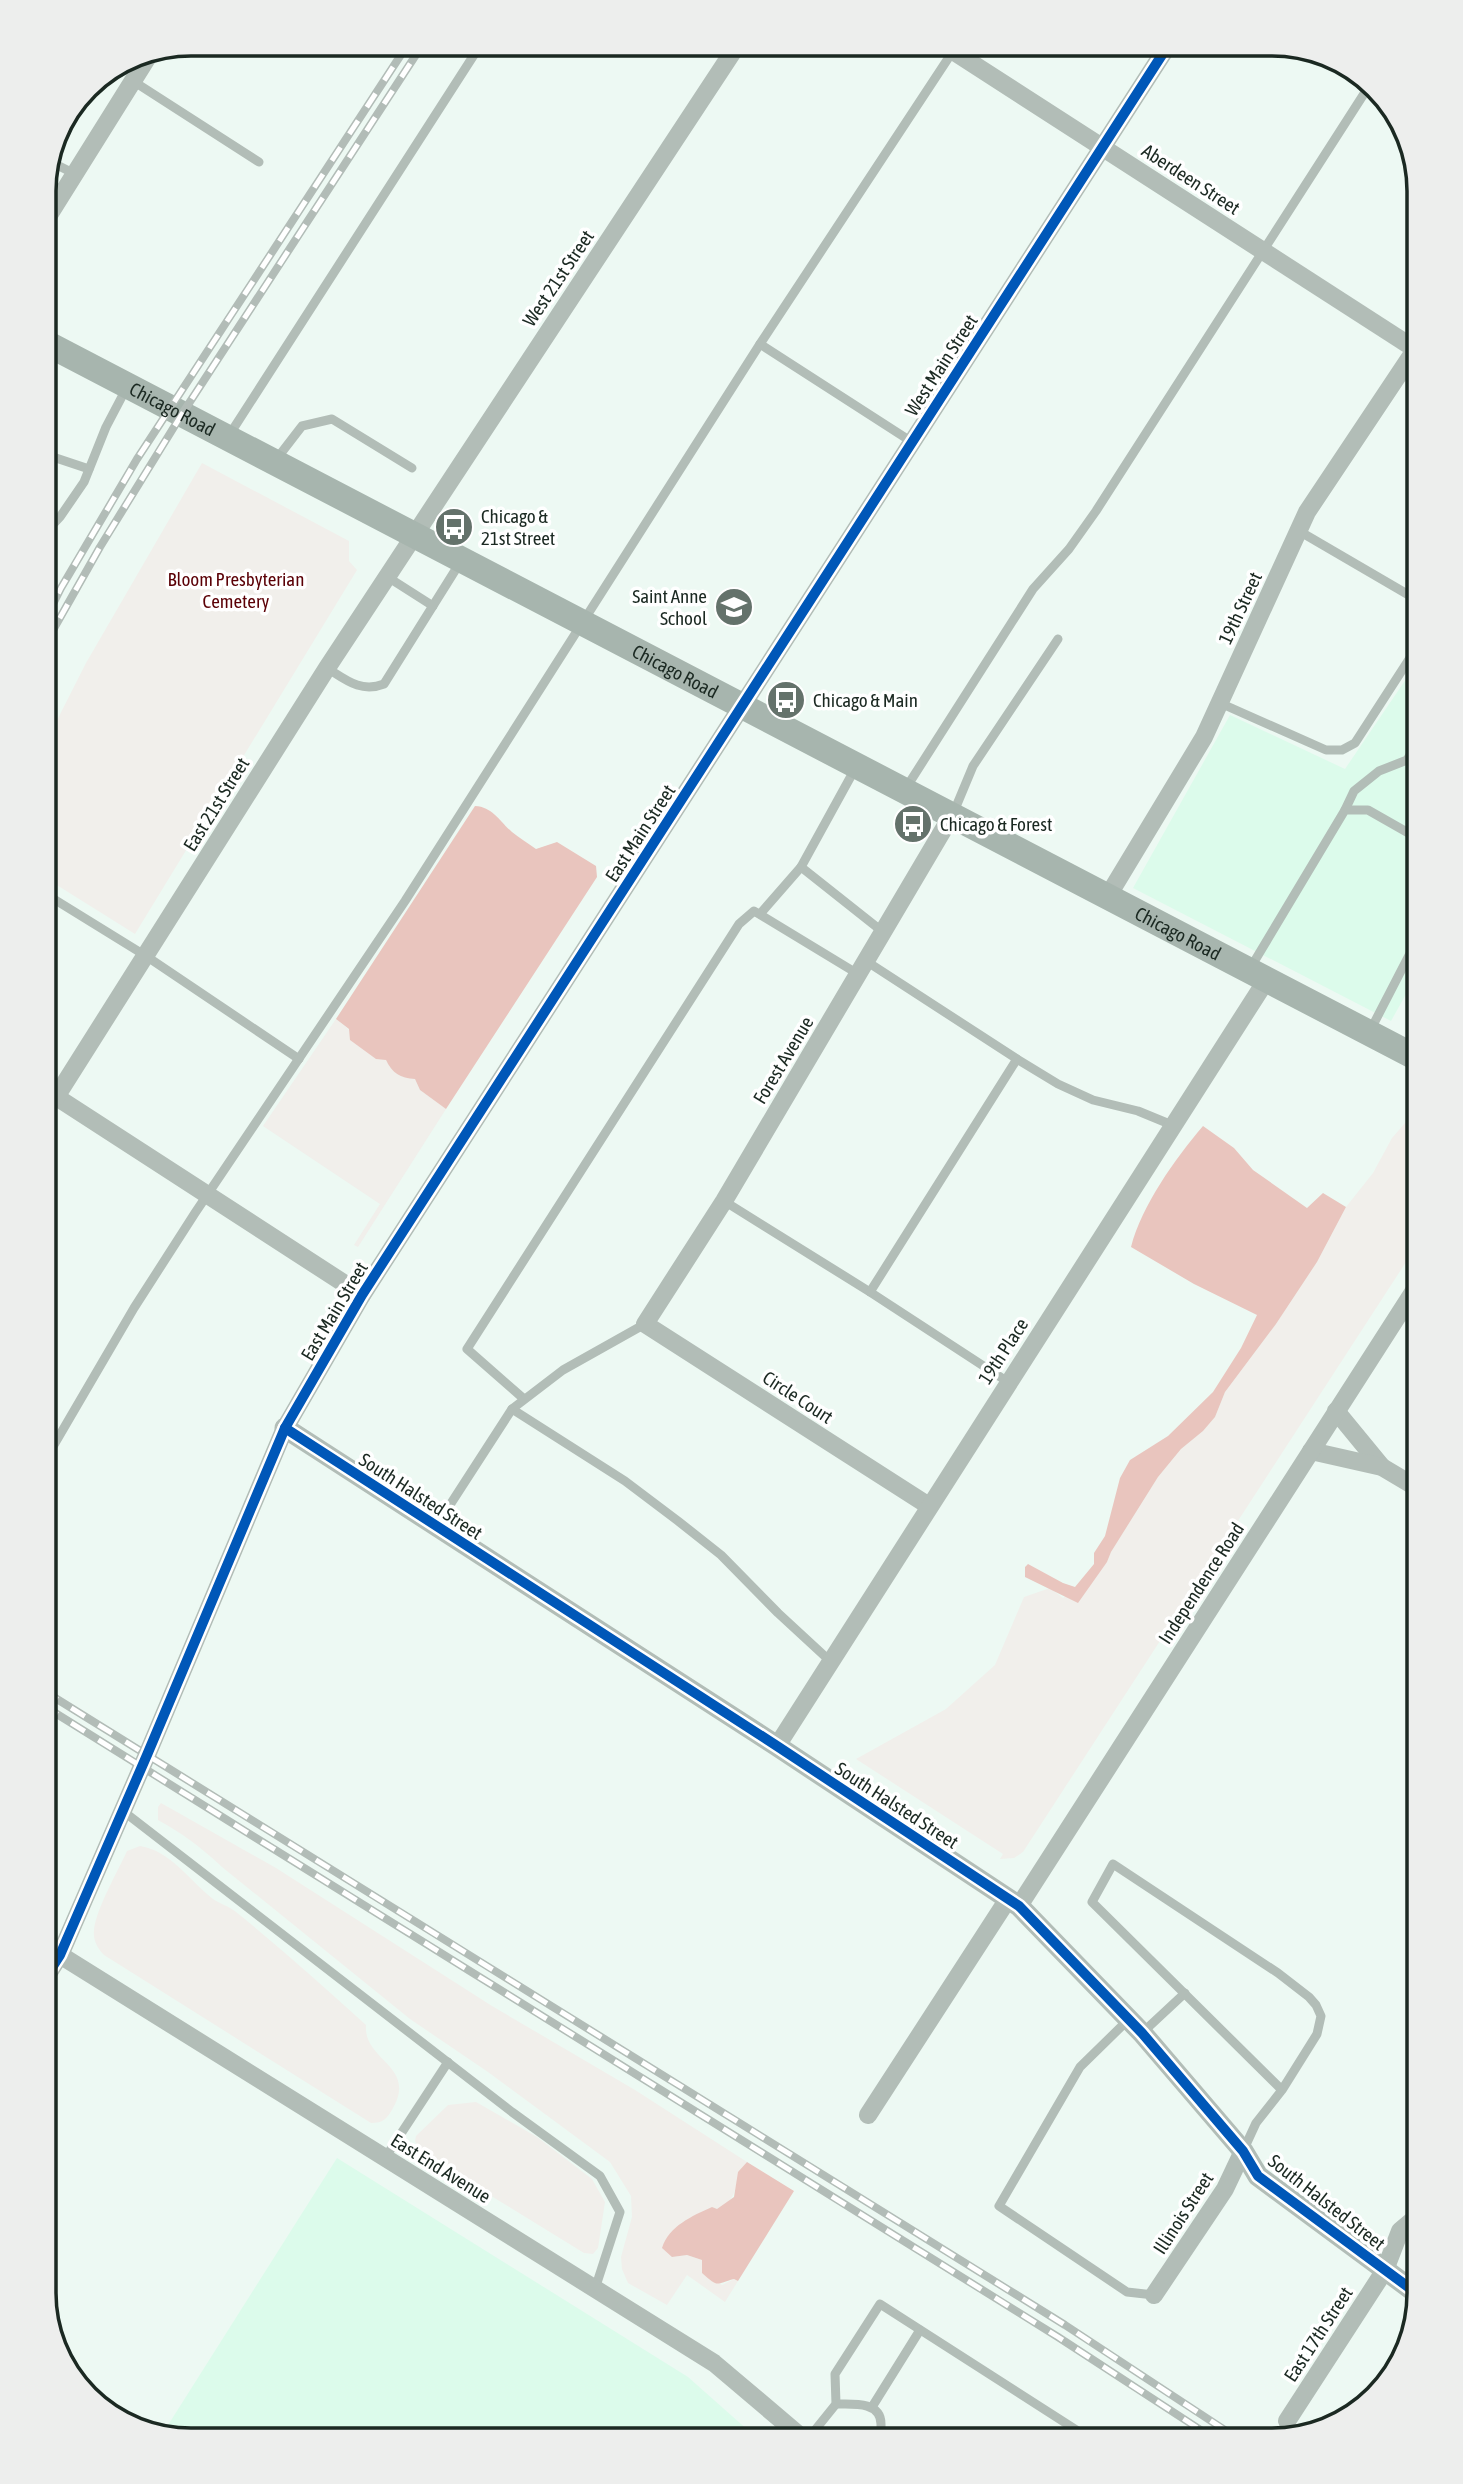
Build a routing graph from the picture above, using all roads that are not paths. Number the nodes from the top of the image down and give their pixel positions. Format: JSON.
{"nodes":[{"id":1,"x":473,"y":56,"type":"edge"},
{"id":2,"x":730,"y":56,"type":"edge"},
{"id":3,"x":945,"y":56,"type":"edge"},
{"id":4,"x":966,"y":56,"type":"edge"},
{"id":5,"x":1162,"y":56,"type":"edge"},
{"id":6,"x":143,"y":65,"type":"edge"},
{"id":7,"x":133,"y":81,"type":"junction"},
{"id":8,"x":1364,"y":93,"type":"edge"},
{"id":9,"x":1102,"y":146,"type":"junction"},
{"id":10,"x":259,"y":162,"type":"dead end"},
{"id":11,"x":59,"y":166,"type":"edge"},
{"id":12,"x":75,"y":174,"type":"junction"},
{"id":13,"x":56,"y":204,"type":"edge"},
{"id":14,"x":1263,"y":251,"type":"junction"},
{"id":15,"x":1407,"y":340,"type":"edge"},
{"id":16,"x":760,"y":344,"type":"junction"},
{"id":17,"x":56,"y":348,"type":"edge"},
{"id":18,"x":1407,"y":361,"type":"edge"},
{"id":19,"x":127,"y":386,"type":"junction"},
{"id":20,"x":227,"y":438,"type":"junction"},
{"id":21,"x":912,"y":442,"type":"junction"},
{"id":22,"x":56,"y":458,"type":"edge"},
{"id":23,"x":274,"y":462,"type":"junction"},
{"id":24,"x":412,"y":468,"type":"dead end"},
{"id":25,"x":89,"y":469,"type":"junction"},
{"id":26,"x":56,"y":521,"type":"edge"},
{"id":27,"x":1299,"y":531,"type":"junction"},
{"id":28,"x":413,"y":534,"type":"junction"},
{"id":29,"x":462,"y":560,"type":"junction"},
{"id":30,"x":386,"y":576,"type":"junction"},
{"id":31,"x":1407,"y":594,"type":"edge"},
{"id":32,"x":433,"y":606,"type":"junction"},
{"id":33,"x":581,"y":622,"type":"junction"},
{"id":34,"x":1058,"y":639,"type":"dead end"},
{"id":35,"x":1407,"y":663,"type":"edge"},
{"id":36,"x":327,"y":667,"type":"junction"},
{"id":37,"x":1220,"y":703,"type":"junction"},
{"id":38,"x":743,"y":706,"type":"junction"},
{"id":39,"x":1407,"y":760,"type":"edge"},
{"id":40,"x":857,"y":766,"type":"junction"},
{"id":41,"x":904,"y":790,"type":"junction"},
{"id":42,"x":1345,"y":810,"type":"junction"},
{"id":43,"x":952,"y":815,"type":"junction"},
{"id":44,"x":1407,"y":832,"type":"edge"},
{"id":45,"x":801,"y":867,"type":"junction"},
{"id":46,"x":1108,"y":896,"type":"junction"},
{"id":47,"x":56,"y":900,"type":"edge"},
{"id":48,"x":760,"y":914,"type":"junction"},
{"id":49,"x":883,"y":932,"type":"junction"},
{"id":50,"x":146,"y":956,"type":"junction"},
{"id":51,"x":1407,"y":959,"type":"edge"},
{"id":52,"x":862,"y":967,"type":"junction"},
{"id":53,"x":1258,"y":974,"type":"junction"},
{"id":54,"x":1369,"y":1032,"type":"junction"},
{"id":55,"x":1407,"y":1053,"type":"edge"},
{"id":56,"x":299,"y":1059,"type":"junction"},
{"id":57,"x":1017,"y":1059,"type":"junction"},
{"id":58,"x":56,"y":1084,"type":"edge"},
{"id":59,"x":56,"y":1097,"type":"edge"},
{"id":60,"x":1172,"y":1125,"type":"junction"},
{"id":61,"x":209,"y":1196,"type":"junction"},
{"id":62,"x":724,"y":1200,"type":"junction"},
{"id":63,"x":870,"y":1292,"type":"junction"},
{"id":64,"x":362,"y":1295,"type":"junction"},
{"id":65,"x":1407,"y":1302,"type":"edge"},
{"id":66,"x":645,"y":1324,"type":"junction"},
{"id":67,"x":1008,"y":1382,"type":"junction"},
{"id":68,"x":524,"y":1399,"type":"junction"},
{"id":69,"x":512,"y":1409,"type":"junction"},
{"id":70,"x":1336,"y":1411,"type":"junction"},
{"id":71,"x":285,"y":1428,"type":"junction"},
{"id":72,"x":56,"y":1441,"type":"edge"},
{"id":73,"x":1311,"y":1451,"type":"junction"},
{"id":74,"x":1382,"y":1467,"type":"junction"},
{"id":75,"x":1407,"y":1482,"type":"edge"},
{"id":76,"x":929,"y":1506,"type":"junction"},
{"id":77,"x":436,"y":1527,"type":"junction"},
{"id":78,"x":830,"y":1661,"type":"junction"},
{"id":79,"x":777,"y":1746,"type":"junction"},
{"id":80,"x":123,"y":1811,"type":"junction"},
{"id":81,"x":1014,"y":1903,"type":"junction"},
{"id":82,"x":56,"y":1952,"type":"edge"},
{"id":83,"x":60,"y":1955,"type":"junction"},
{"id":84,"x":56,"y":1961,"type":"edge"},
{"id":85,"x":1185,"y":1993,"type":"junction"},
{"id":86,"x":1135,"y":2026,"type":"junction"},
{"id":87,"x":448,"y":2062,"type":"junction"},
{"id":88,"x":1282,"y":2090,"type":"junction"},
{"id":89,"x":868,"y":2115,"type":"dead end"},
{"id":90,"x":1243,"y":2151,"type":"junction"},
{"id":91,"x":385,"y":2158,"type":"junction"},
{"id":92,"x":1407,"y":2225,"type":"edge"},
{"id":93,"x":1385,"y":2270,"type":"junction"},
{"id":94,"x":1407,"y":2286,"type":"edge"},
{"id":95,"x":595,"y":2289,"type":"junction"},
{"id":96,"x":1154,"y":2295,"type":"joint"},
{"id":97,"x":920,"y":2330,"type":"junction"},
{"id":98,"x":836,"y":2404,"type":"junction"},
{"id":99,"x":872,"y":2407,"type":"junction"},
{"id":100,"x":1287,"y":2421,"type":"dead end"},
{"id":101,"x":792,"y":2428,"type":"edge"},
{"id":102,"x":816,"y":2428,"type":"edge"},
{"id":103,"x":881,"y":2428,"type":"edge"},
{"id":104,"x":1073,"y":2428,"type":"edge"}],
"edges":[{"from":1,"to":20,"type":"lane"},
{"from":2,"to":28,"type":"street","name":"West 21st Street"},
{"from":3,"to":16,"type":"lane"},
{"from":4,"to":9,"type":"street","name":"Aberdeen Street"},
{"from":5,"to":9,"type":"street","name":"West Main Street"},
{"from":6,"to":7,"type":"street"},
{"from":7,"to":10,"type":"lane"},
{"from":7,"to":12,"type":"street"},
{"from":8,"to":14,"type":"lane"},
{"from":9,"to":14,"type":"street","name":"Aberdeen Street"},
{"from":9,"to":21,"type":"street","name":"West Main Street"},
{"from":11,"to":12,"type":"lane"},
{"from":12,"to":13,"type":"street"},
{"from":14,"to":15,"type":"street","name":"Aberdeen Street"},
{"from":14,"to":41,"type":"lane"},
{"from":16,"to":21,"type":"lane"},
{"from":16,"to":33,"type":"lane"},
{"from":17,"to":19,"type":"main road","name":"Chicago Road"},
{"from":18,"to":27,"type":"street","name":"19th Street"},
{"from":19,"to":20,"type":"main road","name":"Chicago Road"},
{"from":19,"to":25,"type":"lane"},
{"from":20,"to":23,"type":"main road","name":"Chicago Road"},
{"from":21,"to":38,"type":"street","name":"West Main Street"},
{"from":22,"to":25,"type":"lane"},
{"from":23,"to":24,"type":"lane"},
{"from":23,"to":28,"type":"main road","name":"Chicago Road"},
{"from":25,"to":26,"type":"lane"},
{"from":27,"to":31,"type":"lane"},
{"from":27,"to":37,"type":"street","name":"19th Street"},
{"from":28,"to":29,"type":"main road","name":"Chicago Road"},
{"from":28,"to":30,"type":"street","name":"East 21st Street"},
{"from":29,"to":32,"type":"lane"},
{"from":29,"to":33,"type":"main road","name":"Chicago Road"},
{"from":30,"to":32,"type":"lane"},
{"from":30,"to":36,"type":"street","name":"East 21st Street"},
{"from":32,"to":36,"type":"lane"},
{"from":33,"to":38,"type":"main road","name":"Chicago Road"},
{"from":33,"to":56,"type":"lane"},
{"from":34,"to":43,"type":"lane"},
{"from":35,"to":37,"type":"lane"},
{"from":36,"to":50,"type":"street","name":"East 21st Street"},
{"from":37,"to":46,"type":"street","name":"19th Street"},
{"from":38,"to":40,"type":"main road","name":"Chicago Road"},
{"from":38,"to":64,"type":"street","name":"East Main Street"},
{"from":39,"to":42,"type":"lane"},
{"from":40,"to":41,"type":"main road","name":"Chicago Road"},
{"from":40,"to":45,"type":"lane"},
{"from":41,"to":43,"type":"main road","name":"Chicago Road"},
{"from":42,"to":44,"type":"lane"},
{"from":42,"to":53,"type":"lane"},
{"from":43,"to":46,"type":"main road","name":"Chicago Road"},
{"from":43,"to":49,"type":"street","name":"Forest Avenue"},
{"from":45,"to":48,"type":"lane"},
{"from":45,"to":49,"type":"lane"},
{"from":46,"to":53,"type":"main road","name":"Chicago Road"},
{"from":47,"to":50,"type":"lane"},
{"from":48,"to":52,"type":"lane"},
{"from":48,"to":68,"type":"lane"},
{"from":49,"to":52,"type":"street","name":"Forest Avenue"},
{"from":50,"to":56,"type":"lane"},
{"from":50,"to":58,"type":"street","name":"East 21st Street"},
{"from":51,"to":54,"type":"lane"},
{"from":52,"to":57,"type":"lane"},
{"from":52,"to":62,"type":"street","name":"Forest Avenue"},
{"from":53,"to":54,"type":"main road","name":"Chicago Road"},
{"from":53,"to":60,"type":"street","name":"19th Place"},
{"from":54,"to":55,"type":"main road","name":"Chicago Road"},
{"from":56,"to":61,"type":"lane"},
{"from":57,"to":60,"type":"lane"},
{"from":57,"to":63,"type":"lane"},
{"from":59,"to":61,"type":"street"},
{"from":60,"to":67,"type":"street","name":"19th Place"},
{"from":61,"to":64,"type":"street"},
{"from":61,"to":72,"type":"lane"},
{"from":62,"to":63,"type":"lane"},
{"from":62,"to":66,"type":"street","name":"Forest Avenue"},
{"from":63,"to":67,"type":"lane"},
{"from":64,"to":71,"type":"street","name":"East Main Street"},
{"from":65,"to":70,"type":"street","name":"Independence Road"},
{"from":66,"to":68,"type":"lane"},
{"from":66,"to":76,"type":"street","name":"Circle Court"},
{"from":67,"to":76,"type":"street","name":"19th Place"},
{"from":68,"to":69,"type":"lane"},
{"from":69,"to":77,"type":"lane"},
{"from":69,"to":78,"type":"lane"},
{"from":70,"to":73,"type":"street","name":"Independence Road"},
{"from":70,"to":74,"type":"street"},
{"from":71,"to":77,"type":"street","name":"South Halsted Street"},
{"from":71,"to":80,"type":"street","name":"East Main Street"},
{"from":73,"to":74,"type":"street"},
{"from":73,"to":81,"type":"street","name":"Independence Road"},
{"from":74,"to":75,"type":"street"},
{"from":76,"to":78,"type":"street","name":"19th Place"},
{"from":77,"to":79,"type":"street","name":"South Halsted Street"},
{"from":78,"to":79,"type":"street","name":"19th Place"},
{"from":79,"to":81,"type":"street","name":"South Halsted Street"},
{"from":80,"to":83,"type":"street","name":"East Main Street"},
{"from":80,"to":87,"type":"lane"},
{"from":81,"to":86,"type":"street","name":"South Halsted Street"},
{"from":81,"to":89,"type":"street","name":"Independence Road"},
{"from":82,"to":83,"type":"street","name":"East End Avenue"},
{"from":83,"to":84,"type":"street","name":"East Main Street"},
{"from":83,"to":91,"type":"street","name":"East End Avenue"},
{"from":85,"to":86,"type":"lane"},
{"from":85,"to":88,"type":"lane"},
{"from":85,"to":88,"type":"lane"},
{"from":86,"to":90,"type":"street","name":"South Halsted Street"},
{"from":86,"to":96,"type":"lane"},
{"from":87,"to":91,"type":"lane"},
{"from":87,"to":95,"type":"lane"},
{"from":88,"to":90,"type":"lane"},
{"from":90,"to":93,"type":"street","name":"South Halsted Street"},
{"from":90,"to":96,"type":"street","name":"Illinois Street"},
{"from":91,"to":95,"type":"street","name":"East End Avenue"},
{"from":92,"to":93,"type":"street","name":"East 17th Street"},
{"from":93,"to":94,"type":"street","name":"South Halsted Street"},
{"from":93,"to":100,"type":"street","name":"East 17th Street"},
{"from":95,"to":101,"type":"street","name":"East End Avenue"},
{"from":97,"to":98,"type":"lane"},
{"from":97,"to":99,"type":"lane"},
{"from":97,"to":104,"type":"lane"},
{"from":98,"to":99,"type":"lane"},
{"from":98,"to":102,"type":"lane"},
{"from":99,"to":103,"type":"lane"}]}
